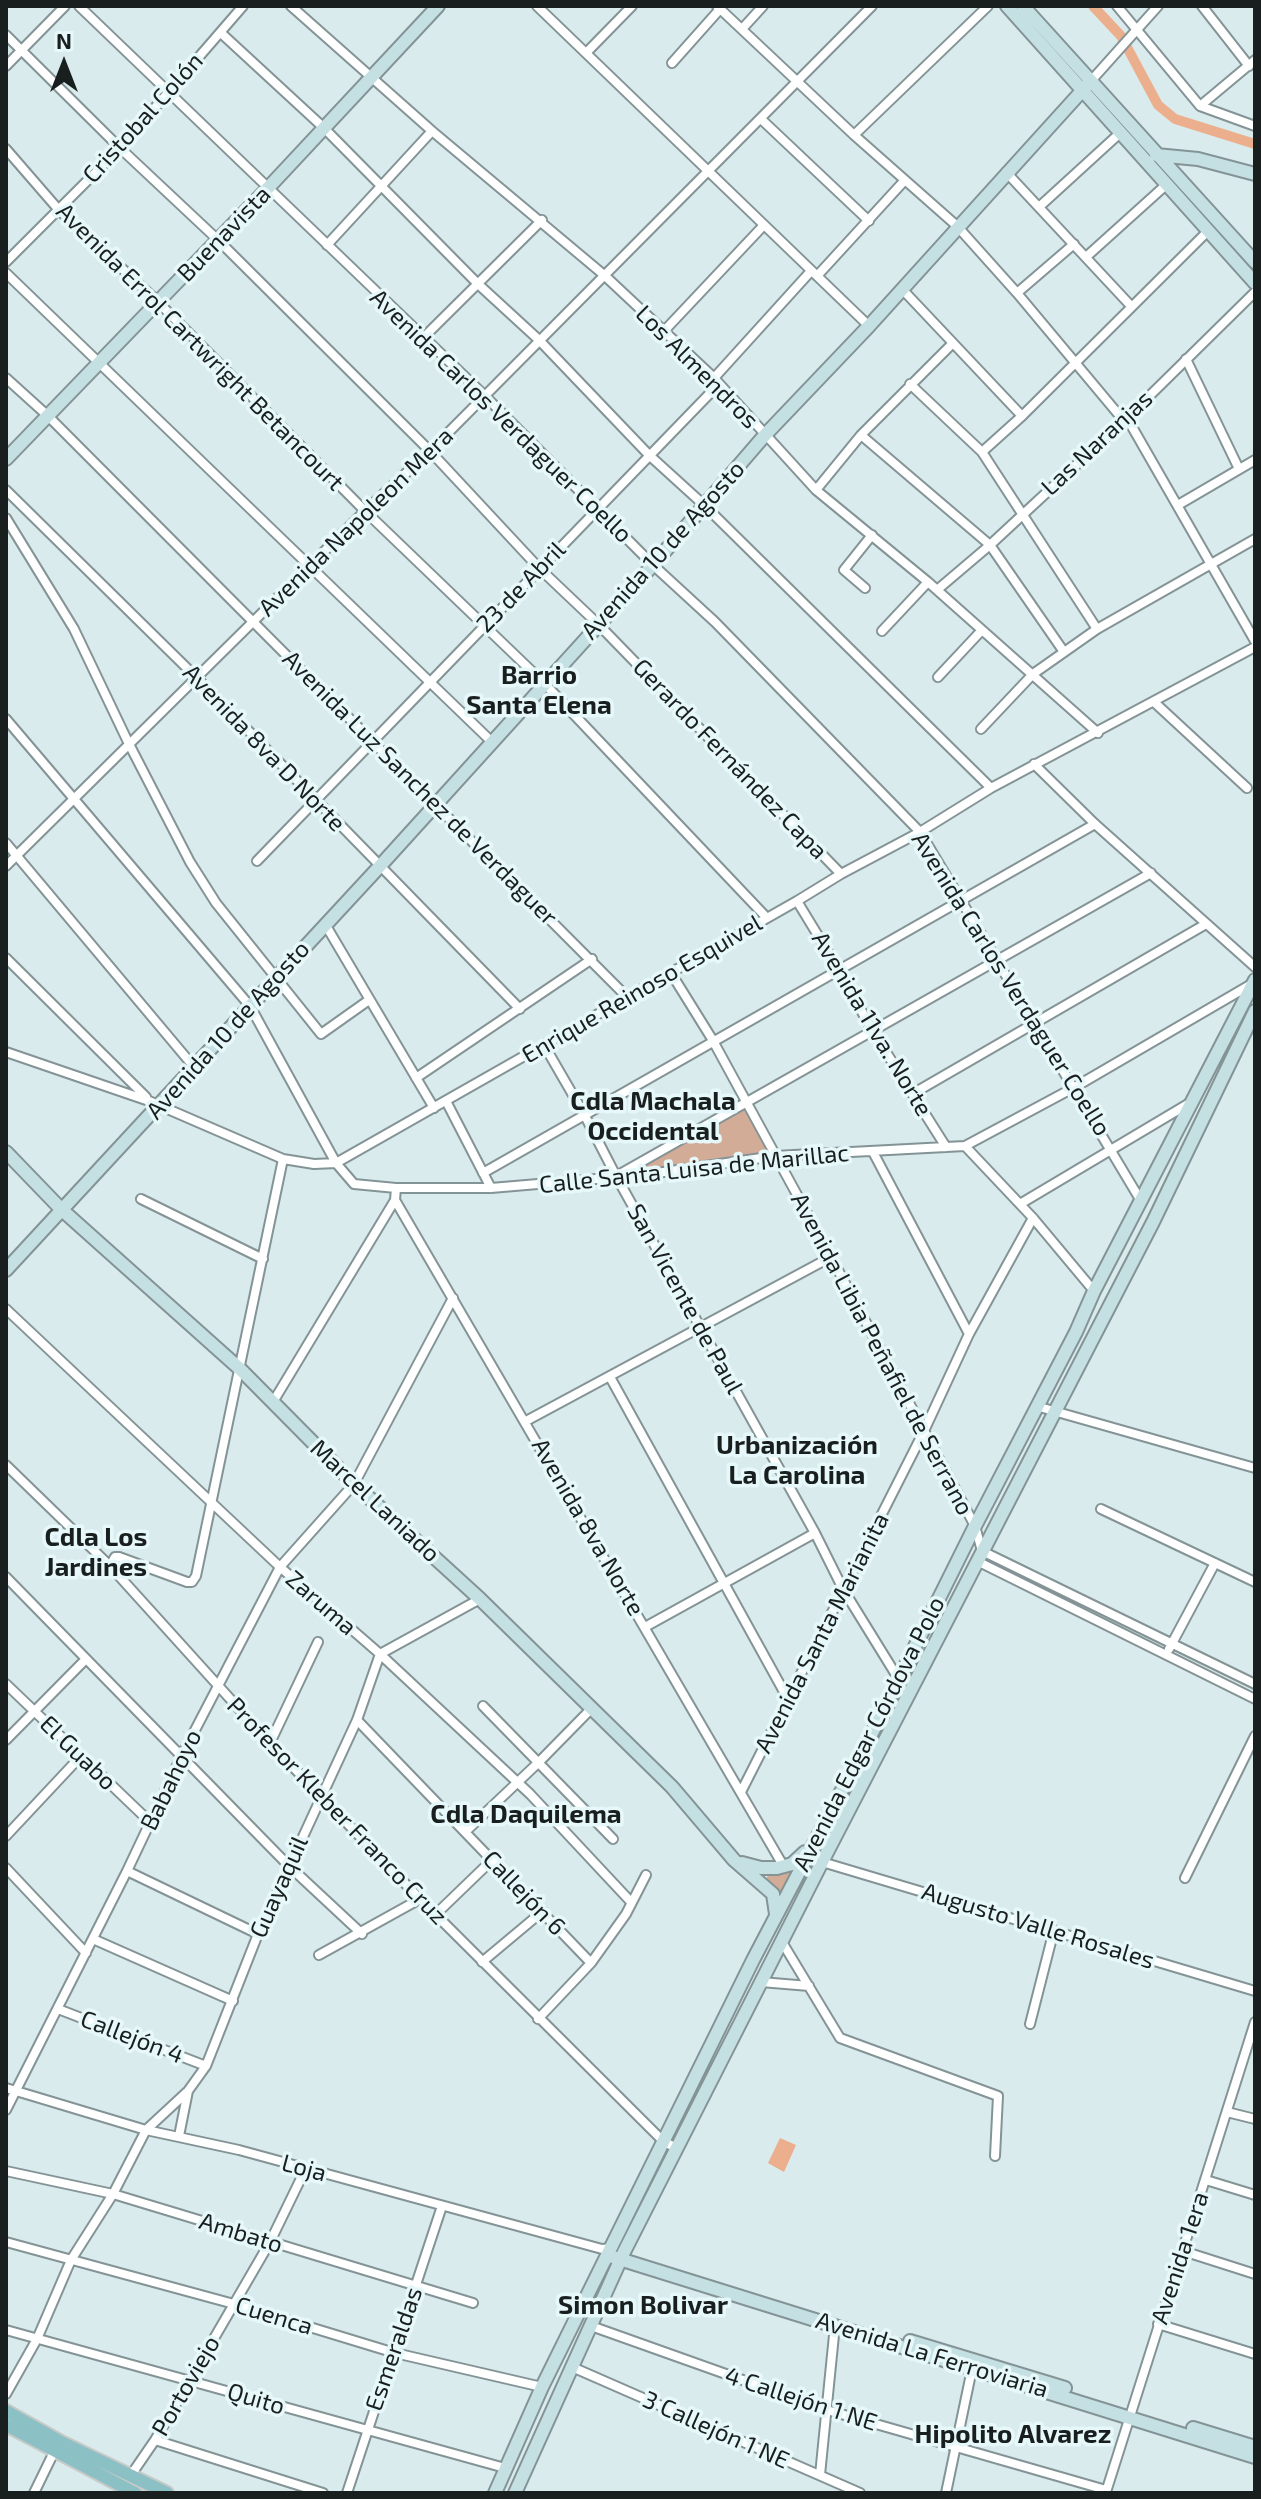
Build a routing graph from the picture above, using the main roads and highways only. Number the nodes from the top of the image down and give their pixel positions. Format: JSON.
{"nodes":[{"id":1,"x":438,"y":6,"type":"edge"},
{"id":2,"x":1007,"y":6,"type":"edge"},
{"id":3,"x":1023,"y":6,"type":"edge"},
{"id":4,"x":1086,"y":86,"type":"junction"},
{"id":5,"x":1141,"y":153,"type":"junction"},
{"id":6,"x":1159,"y":155,"type":"junction"},
{"id":7,"x":1255,"y":174,"type":"edge"},
{"id":8,"x":1255,"y":262,"type":"edge"},
{"id":9,"x":1255,"y":283,"type":"edge"},
{"id":10,"x":6,"y":459,"type":"edge"},
{"id":11,"x":1254,"y":981,"type":"edge"},
{"id":12,"x":1255,"y":1011,"type":"edge"},
{"id":13,"x":6,"y":1152,"type":"edge"},
{"id":14,"x":61,"y":1209,"type":"junction"},
{"id":15,"x":6,"y":1270,"type":"edge"},
{"id":16,"x":813,"y":1844,"type":"junction"},
{"id":17,"x":734,"y":1860,"type":"junction"},
{"id":18,"x":777,"y":1917,"type":"junction"},
{"id":19,"x":614,"y":2253,"type":"junction"},
{"id":20,"x":6,"y":2411,"type":"edge"},
{"id":21,"x":1131,"y":2412,"type":"junction"},
{"id":22,"x":6,"y":2425,"type":"edge"},
{"id":23,"x":1255,"y":2447,"type":"edge"},
{"id":24,"x":1255,"y":2457,"type":"edge"},
{"id":25,"x":135,"y":2493,"type":"edge"},
{"id":26,"x":167,"y":2493,"type":"edge"},
{"id":27,"x":495,"y":2493,"type":"edge"},
{"id":28,"x":515,"y":2493,"type":"edge"}],
"edges":[{"from":1,"to":10,"type":"main road","name":"Buenavista"},
{"from":2,"to":4,"type":"main road"},
{"from":3,"to":4,"type":"main road"},
{"from":4,"to":5,"type":"main road"},
{"from":4,"to":6,"type":"main road"},
{"from":4,"to":14,"type":"main road","name":"Avenida 10 de Agosto"},
{"from":5,"to":6,"type":"main road"},
{"from":5,"to":9,"type":"main road"},
{"from":6,"to":7,"type":"main road"},
{"from":6,"to":8,"type":"main road"},
{"from":11,"to":16,"type":"main road","name":"Avenida Edgar Córdova Polo"},
{"from":12,"to":19,"type":"main road","name":"Avenida Edgar Córdova Polo"},
{"from":13,"to":14,"type":"main road","name":"Marcel Laniado"},
{"from":14,"to":15,"type":"main road","name":"Avenida 10 de Agosto"},
{"from":14,"to":17,"type":"main road","name":"Marcel Laniado"},
{"from":16,"to":17,"type":"main road"},
{"from":16,"to":18,"type":"main road","name":"Avenida Edgar Córdova Polo"},
{"from":17,"to":18,"type":"main road","name":"Marcel Laniado"},
{"from":18,"to":19,"type":"main road","name":"Avenida Edgar Córdova Polo"},
{"from":19,"to":21,"type":"main road","name":"Avenida La Ferroviaria"},
{"from":19,"to":21,"type":"main road","name":"Avenida La Ferroviaria"},
{"from":19,"to":27,"type":"main road","name":"Avenida Edgar Córdova Polo"},
{"from":19,"to":28,"type":"main road","name":"Avenida Edgar Córdova Polo"},
{"from":20,"to":26,"type":"main road"},
{"from":21,"to":23,"type":"main road","name":"Avenida La Ferroviaria"},
{"from":21,"to":24,"type":"main road","name":"Avenida La Ferroviaria"},
{"from":22,"to":25,"type":"main road"}]}
